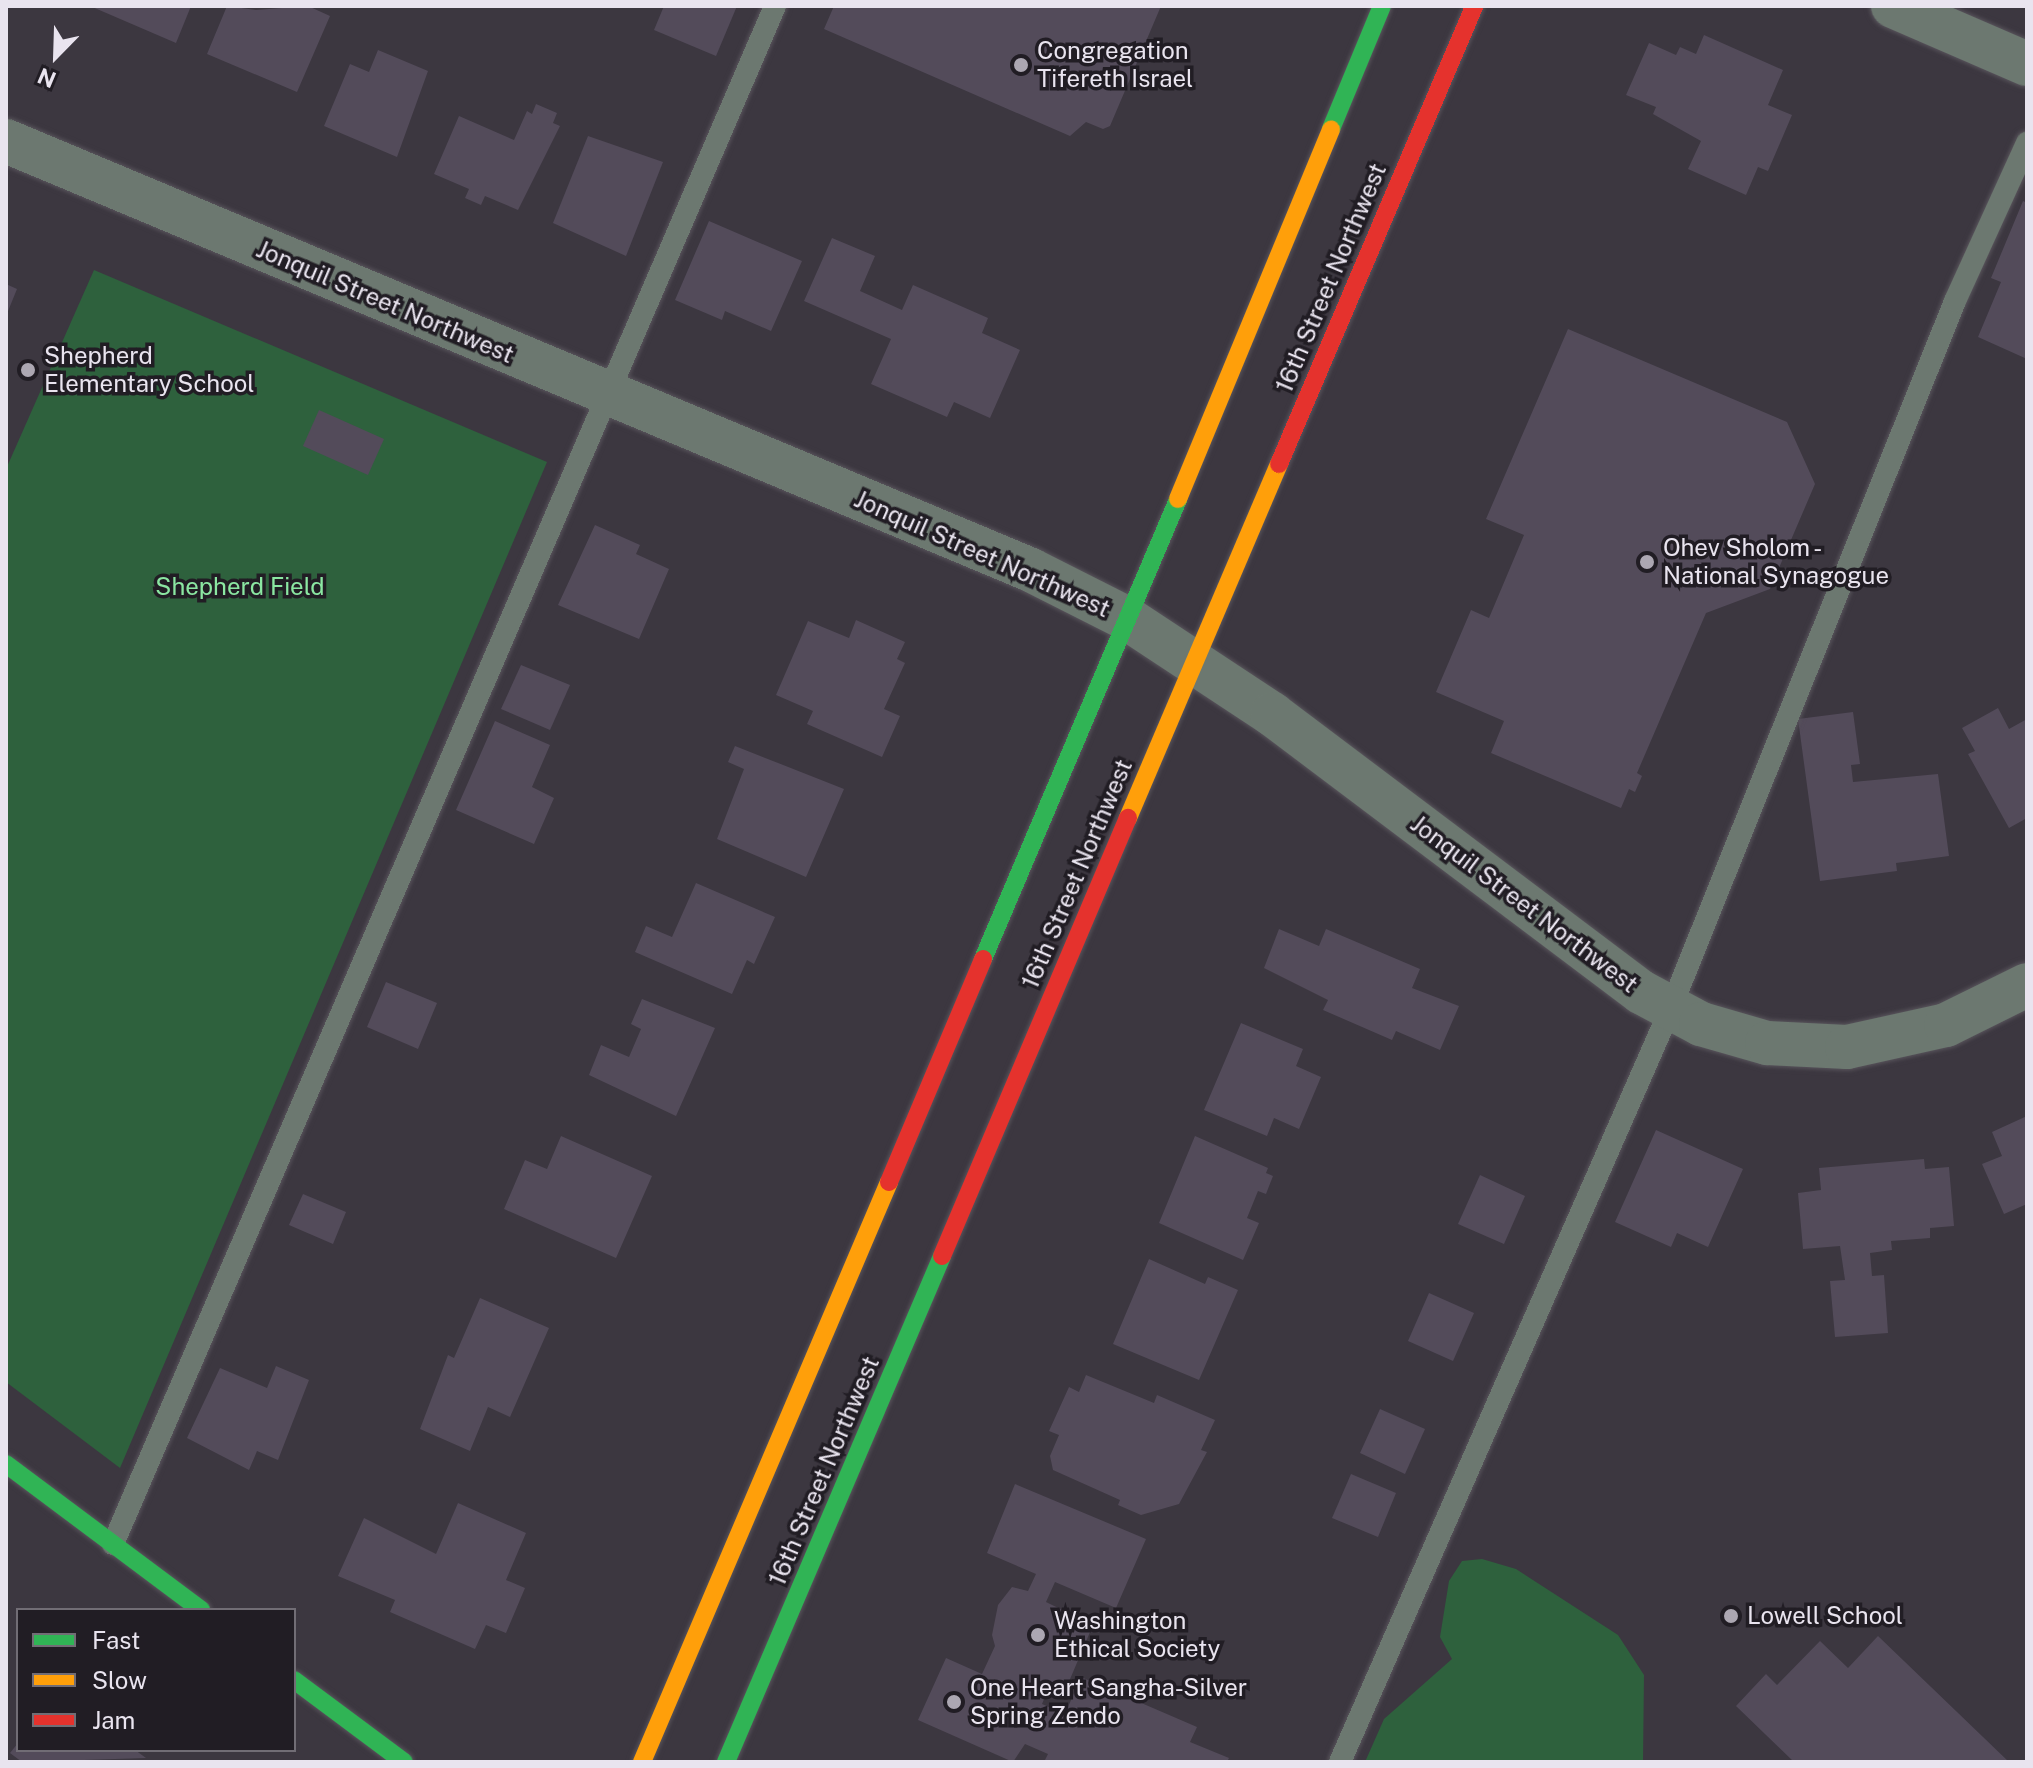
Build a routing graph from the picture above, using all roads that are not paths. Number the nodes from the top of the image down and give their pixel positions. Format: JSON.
{"nodes":[{"id":1,"x":775,"y":6,"type":"edge"},
{"id":2,"x":1382,"y":6,"type":"edge"},
{"id":3,"x":1474,"y":6,"type":"edge"},
{"id":4,"x":1893,"y":6,"type":"edge"},
{"id":5,"x":2027,"y":64,"type":"edge"},
{"id":6,"x":6,"y":141,"type":"edge"},
{"id":7,"x":2027,"y":143,"type":"edge"},
{"id":8,"x":608,"y":397,"type":"junction"},
{"id":9,"x":1128,"y":619,"type":"junction"},
{"id":10,"x":1194,"y":662,"type":"junction"},
{"id":11,"x":2027,"y":985,"type":"edge"},
{"id":12,"x":1670,"y":1010,"type":"junction"},
{"id":13,"x":6,"y":1464,"type":"edge"},
{"id":14,"x":113,"y":1544,"type":"junction"},
{"id":15,"x":198,"y":1608,"type":"edge"},
{"id":16,"x":296,"y":1681,"type":"edge"},
{"id":17,"x":404,"y":1762,"type":"edge"},
{"id":18,"x":642,"y":1762,"type":"edge"},
{"id":19,"x":726,"y":1762,"type":"edge"},
{"id":20,"x":1340,"y":1762,"type":"edge"}],
"edges":[{"from":1,"to":8,"type":"lane"},
{"from":2,"to":9,"type":"main road"},
{"from":3,"to":10,"type":"main road","name":"16th Street Northwest"},
{"from":4,"to":5,"type":"street"},
{"from":6,"to":8,"type":"street","name":"Jonquil Street Northwest"},
{"from":7,"to":12,"type":"lane"},
{"from":8,"to":9,"type":"street","name":"Jonquil Street Northwest"},
{"from":8,"to":14,"type":"lane"},
{"from":9,"to":10,"type":"street","name":"Jonquil Street Northwest"},
{"from":9,"to":18,"type":"main road"},
{"from":10,"to":12,"type":"street","name":"Jonquil Street Northwest"},
{"from":10,"to":19,"type":"main road","name":"16th Street Northwest"},
{"from":11,"to":12,"type":"street","name":"Jonquil Street Northwest"},
{"from":12,"to":20,"type":"lane"},
{"from":13,"to":14,"type":"main road"},
{"from":14,"to":15,"type":"main road"},
{"from":16,"to":17,"type":"main road"}]}
